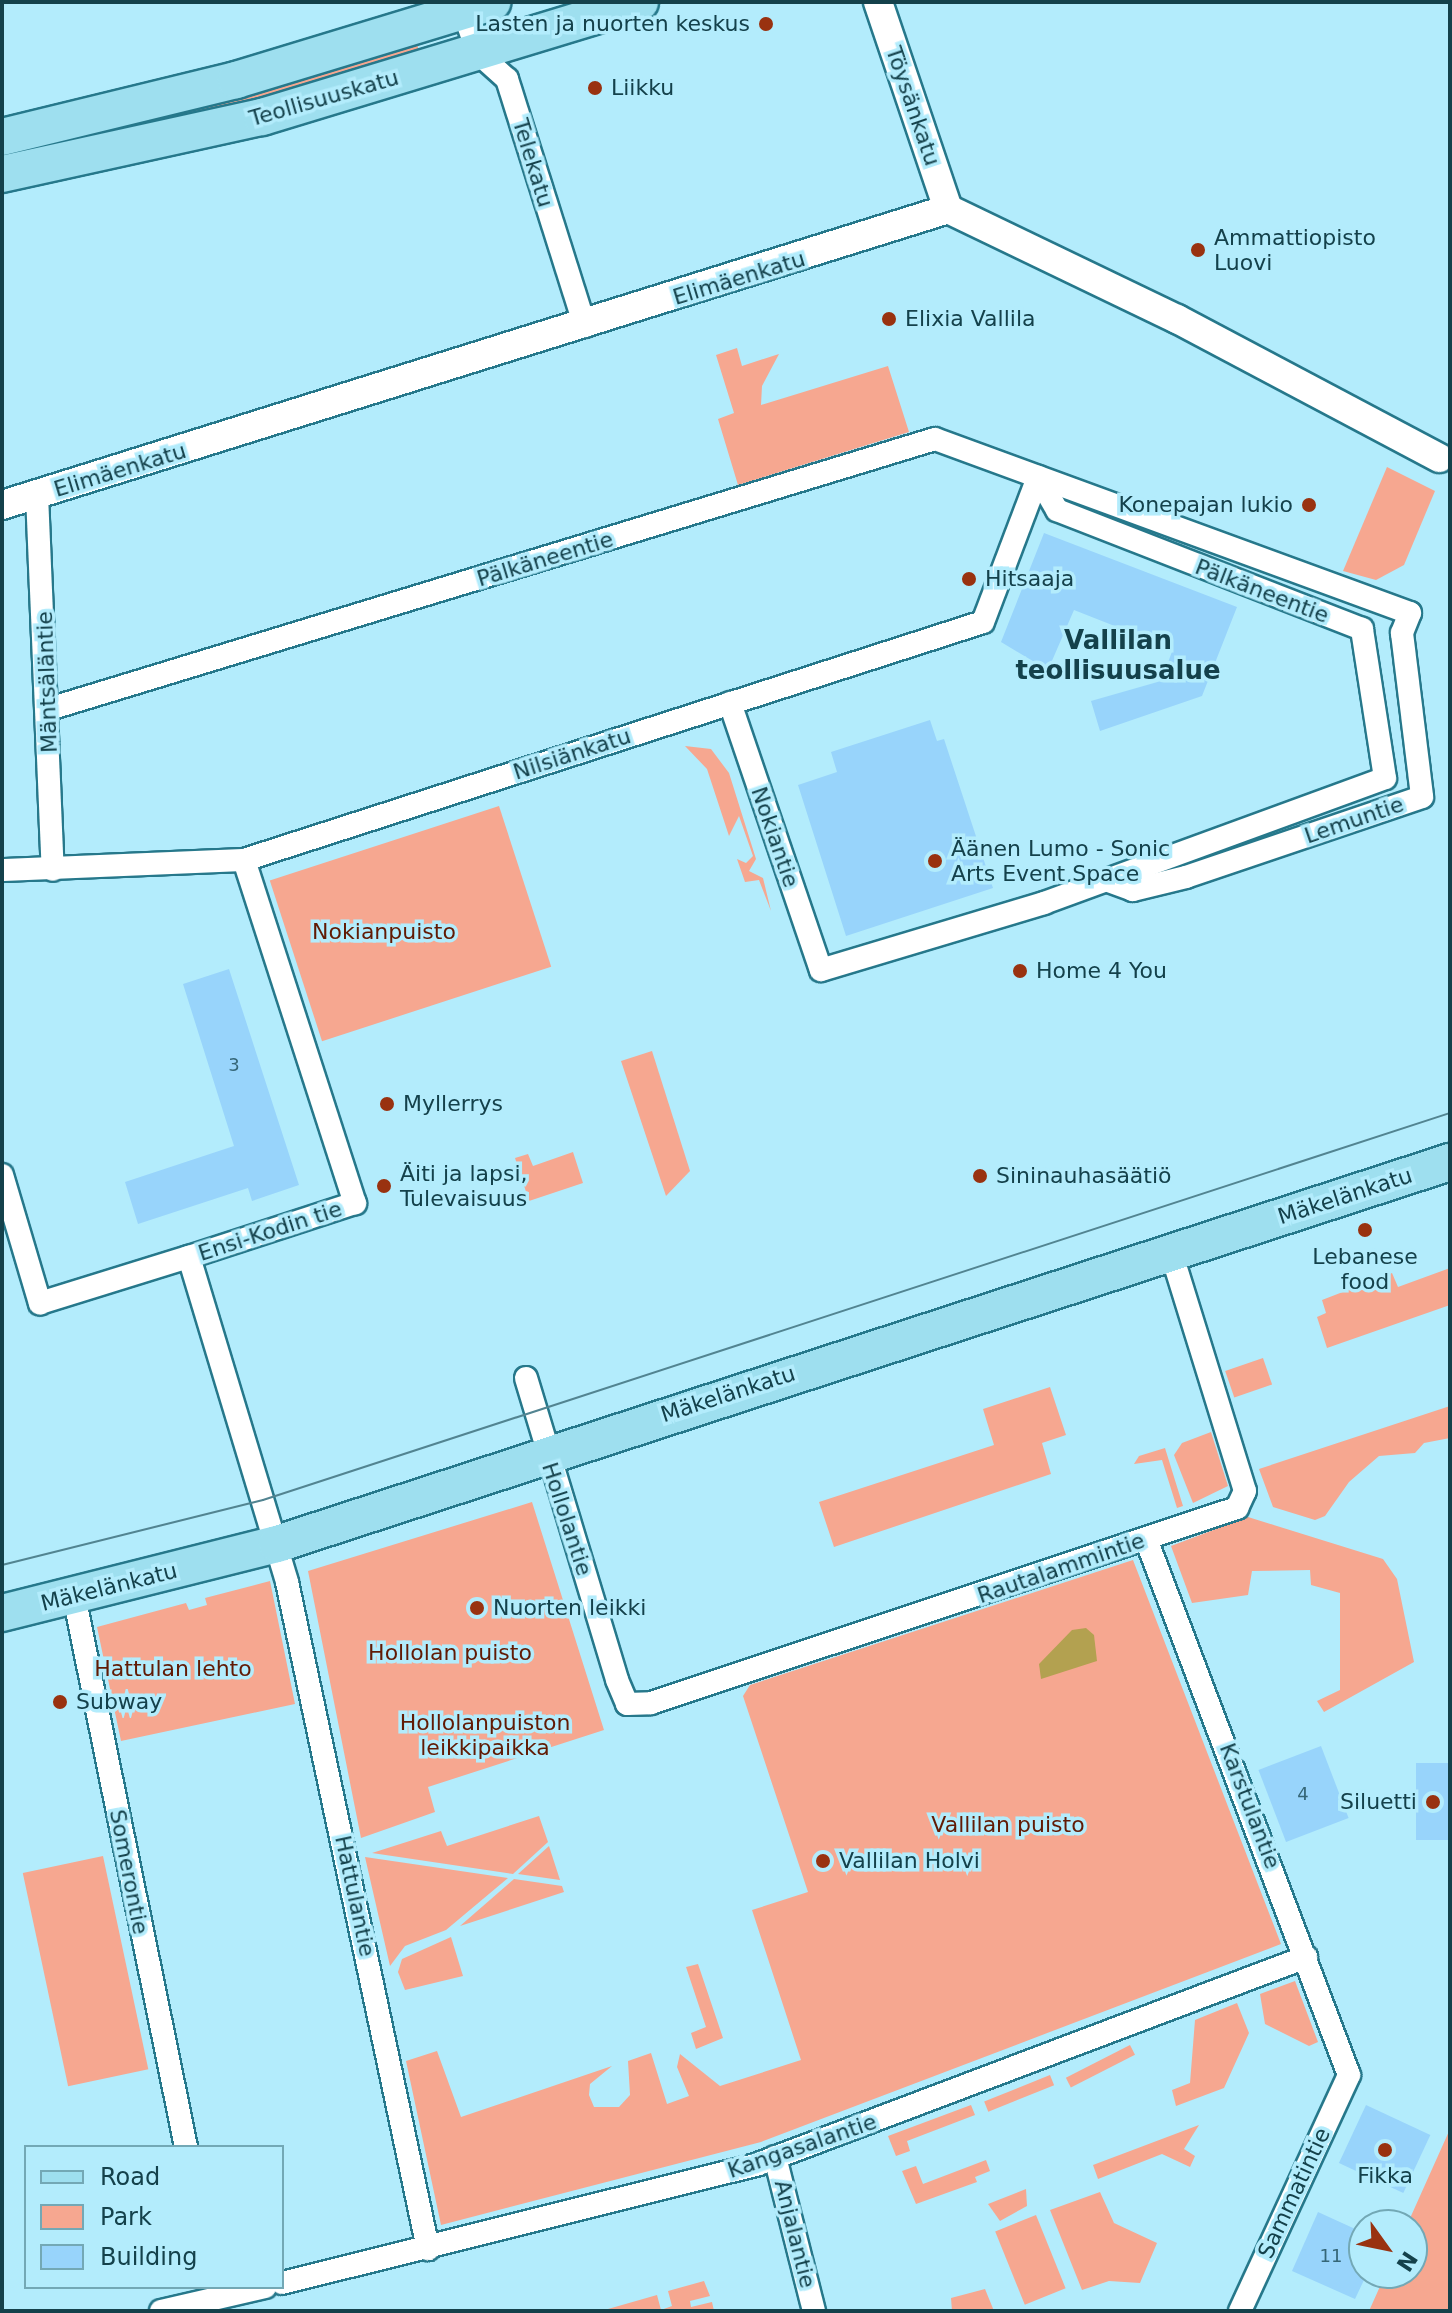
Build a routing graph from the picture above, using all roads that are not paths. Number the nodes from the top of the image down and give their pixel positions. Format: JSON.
{"nodes":[{"id":1,"x":640,"y":2,"type":"edge"},
{"id":2,"x":878,"y":2,"type":"edge"},
{"id":3,"x":472,"y":5,"type":"edge"},
{"id":4,"x":478,"y":53,"type":"junction"},
{"id":5,"x":2,"y":137,"type":"edge"},
{"id":6,"x":65,"y":160,"type":"junction"},
{"id":7,"x":2,"y":174,"type":"edge"},
{"id":8,"x":2,"y":196,"type":"edge"},
{"id":9,"x":948,"y":209,"type":"junction"},
{"id":10,"x":585,"y":326,"type":"junction"},
{"id":11,"x":1439,"y":458,"type":"dead end"},
{"id":12,"x":1038,"y":477,"type":"junction"},
{"id":13,"x":37,"y":495,"type":"junction"},
{"id":14,"x":2,"y":505,"type":"edge"},
{"id":15,"x":1410,"y":613,"type":"joint"},
{"id":16,"x":730,"y":703,"type":"junction"},
{"id":17,"x":49,"y":709,"type":"junction"},
{"id":18,"x":1385,"y":778,"type":"joint"},
{"id":19,"x":244,"y":860,"type":"junction"},
{"id":20,"x":2,"y":870,"type":"edge"},
{"id":21,"x":53,"y":870,"type":"junction"},
{"id":22,"x":1108,"y":881,"type":"junction"},
{"id":23,"x":821,"y":970,"type":"joint"},
{"id":24,"x":1450,"y":1162,"type":"edge"},
{"id":25,"x":4,"y":1188,"type":"edge"},
{"id":26,"x":1171,"y":1252,"type":"junction"},
{"id":27,"x":189,"y":1257,"type":"junction"},
{"id":28,"x":526,"y":1378,"type":"dead end"},
{"id":29,"x":546,"y":1454,"type":"junction"},
{"id":30,"x":1146,"y":1539,"type":"junction"},
{"id":31,"x":277,"y":1544,"type":"junction"},
{"id":32,"x":74,"y":1596,"type":"junction"},
{"id":33,"x":2,"y":1613,"type":"edge"},
{"id":34,"x":627,"y":1704,"type":"joint"},
{"id":35,"x":1306,"y":1957,"type":"junction"},
{"id":36,"x":1349,"y":2075,"type":"joint"},
{"id":37,"x":186,"y":2145,"type":"edge"},
{"id":38,"x":775,"y":2157,"type":"junction"},
{"id":39,"x":428,"y":2249,"type":"junction"},
{"id":40,"x":284,"y":2283,"type":"edge"},
{"id":41,"x":256,"y":2289,"type":"edge"},
{"id":42,"x":218,"y":2298,"type":"edge"},
{"id":43,"x":161,"y":2311,"type":"edge"},
{"id":44,"x":814,"y":2311,"type":"edge"},
{"id":45,"x":1240,"y":2311,"type":"edge"}],
"edges":[{"from":1,"to":4,"type":"main road","name":"Teollisuuskatu"},
{"from":2,"to":9,"type":"street","name":"Töysänkatu"},
{"from":3,"to":4,"type":"street","name":"Telekatu"},
{"from":3,"to":5,"type":"main road"},
{"from":4,"to":6,"type":"main road","name":"Teollisuuskatu"},
{"from":4,"to":10,"type":"street","name":"Telekatu"},
{"from":6,"to":7,"type":"main road","name":"Teollisuuskatu"},
{"from":6,"to":8,"type":"main road"},
{"from":9,"to":10,"type":"street","name":"Elimäenkatu"},
{"from":9,"to":11,"type":"street"},
{"from":10,"to":13,"type":"street","name":"Elimäenkatu"},
{"from":12,"to":15,"type":"street","name":"Pälkäneentie"},
{"from":12,"to":16,"type":"street","name":"Nilsiänkatu"},
{"from":12,"to":17,"type":"street","name":"Pälkäneentie"},
{"from":12,"to":18,"type":"street","name":"Pälkäneentie"},
{"from":13,"to":14,"type":"street","name":"Elimäenkatu"},
{"from":13,"to":17,"type":"street","name":"Mäntsäläntie"},
{"from":15,"to":22,"type":"street","name":"Lemuntie"},
{"from":16,"to":19,"type":"street","name":"Nilsiänkatu"},
{"from":16,"to":23,"type":"street","name":"Nokiantie"},
{"from":17,"to":21,"type":"street","name":"Mäntsäläntie"},
{"from":18,"to":22,"type":"street","name":"Lemuntie"},
{"from":19,"to":21,"type":"street","name":"Nilsiänkatu"},
{"from":19,"to":27,"type":"street","name":"Ensi-Kodin tie"},
{"from":20,"to":21,"type":"street","name":"Nilsiänkatu"},
{"from":22,"to":23,"type":"street","name":"Lemuntie"},
{"from":24,"to":26,"type":"main road","name":"Mäkelänkatu"},
{"from":25,"to":27,"type":"street"},
{"from":26,"to":29,"type":"main road","name":"Mäkelänkatu"},
{"from":26,"to":30,"type":"street","name":"Rautalammintie"},
{"from":27,"to":31,"type":"street","name":"Ensi-Kodin tie"},
{"from":28,"to":29,"type":"street","name":"Hollolantie"},
{"from":29,"to":31,"type":"main road","name":"Mäkelänkatu"},
{"from":29,"to":34,"type":"street","name":"Hollolantie"},
{"from":30,"to":34,"type":"street","name":"Rautalammintie"},
{"from":30,"to":35,"type":"street","name":"Karstulantie"},
{"from":31,"to":32,"type":"main road","name":"Mäkelänkatu"},
{"from":31,"to":39,"type":"street","name":"Hattulantie"},
{"from":32,"to":33,"type":"main road","name":"Mäkelänkatu"},
{"from":32,"to":37,"type":"street","name":"Somerontie"},
{"from":35,"to":36,"type":"street","name":"Karstulantie"},
{"from":35,"to":38,"type":"street","name":"Kangasalantie"},
{"from":36,"to":45,"type":"street","name":"Sammatintie"},
{"from":38,"to":39,"type":"street","name":"Kangasalantie"},
{"from":38,"to":44,"type":"street","name":"Anjalantie"},
{"from":39,"to":40,"type":"street","name":"Kangasalantie"},
{"from":41,"to":42,"type":"street"},
{"from":42,"to":43,"type":"street"}]}
